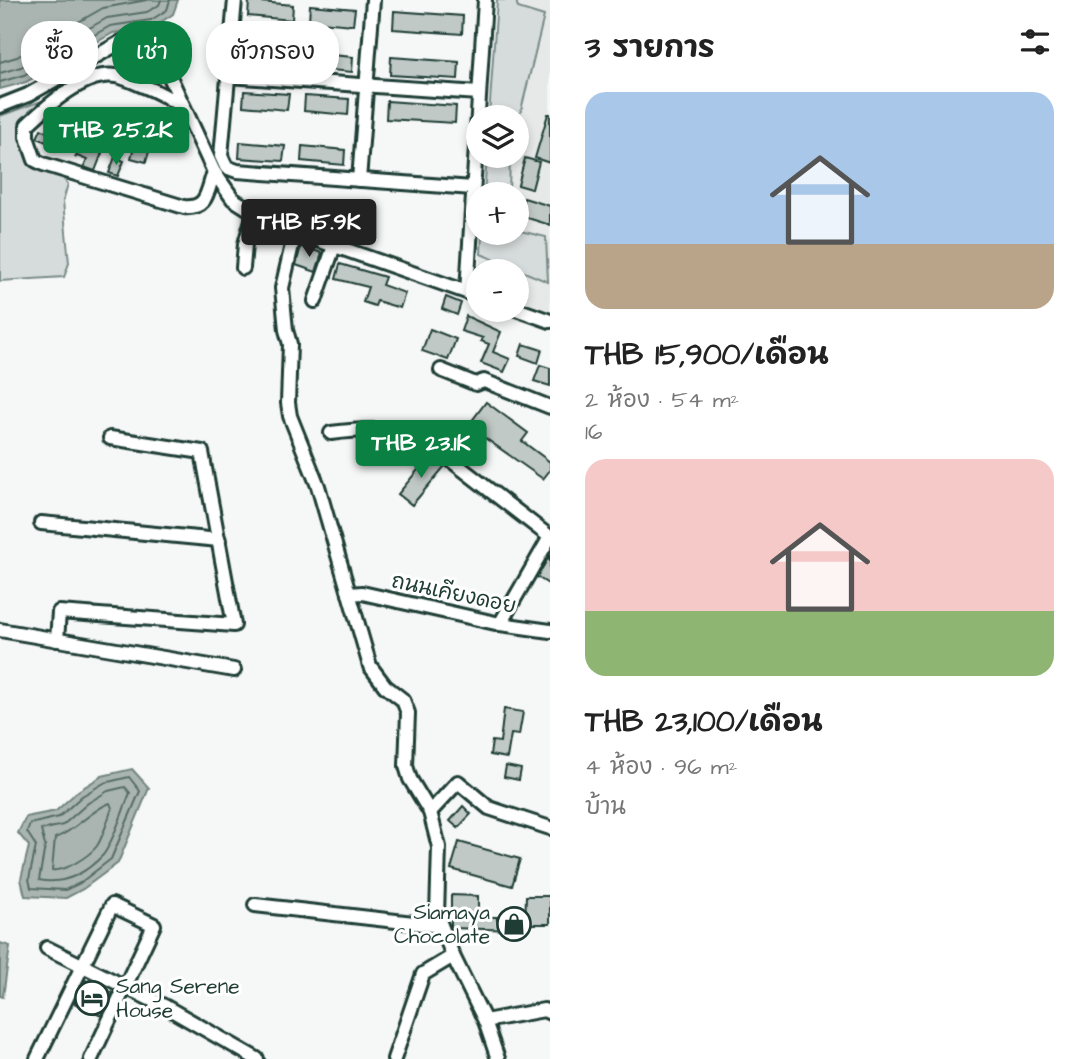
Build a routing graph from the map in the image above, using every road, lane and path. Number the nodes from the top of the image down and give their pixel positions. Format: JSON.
{"nodes":[{"id":1,"x":236,"y":0,"type":"edge"},
{"id":2,"x":373,"y":0,"type":"edge"},
{"id":3,"x":485,"y":0,"type":"edge"},
{"id":4,"x":234,"y":21,"type":"edge"},
{"id":5,"x":339,"y":83,"type":"edge"},
{"id":6,"x":227,"y":84,"type":"edge"},
{"id":7,"x":366,"y":85,"type":"junction"},
{"id":8,"x":479,"y":93,"type":"junction"},
{"id":9,"x":0,"y":106,"type":"edge"},
{"id":10,"x":185,"y":109,"type":"junction"},
{"id":11,"x":214,"y":172,"type":"junction"},
{"id":12,"x":359,"y":180,"type":"junction"},
{"id":13,"x":473,"y":182,"type":"edge"},
{"id":14,"x":466,"y":188,"type":"edge"},
{"id":15,"x":254,"y":214,"type":"junction"},
{"id":16,"x":295,"y":232,"type":"junction"},
{"id":17,"x":334,"y":246,"type":"junction"},
{"id":18,"x":243,"y":268,"type":"dead end"},
{"id":19,"x":466,"y":292,"type":"edge"},
{"id":20,"x":315,"y":301,"type":"dead end"},
{"id":21,"x":529,"y":314,"type":"edge"},
{"id":22,"x":550,"y":321,"type":"edge"},
{"id":23,"x":441,"y":370,"type":"dead end"},
{"id":24,"x":550,"y":407,"type":"edge"},
{"id":25,"x":331,"y":433,"type":"dead end"},
{"id":26,"x":110,"y":438,"type":"dead end"},
{"id":27,"x":41,"y":523,"type":"dead end"},
{"id":28,"x":550,"y":537,"type":"edge"},
{"id":29,"x":219,"y":540,"type":"junction"},
{"id":30,"x":349,"y":594,"type":"junction"},
{"id":31,"x":500,"y":624,"type":"junction"},
{"id":32,"x":0,"y":630,"type":"edge"},
{"id":33,"x":550,"y":631,"type":"edge"},
{"id":34,"x":57,"y":640,"type":"junction"},
{"id":35,"x":234,"y":670,"type":"dead end"},
{"id":36,"x":430,"y":811,"type":"junction"},
{"id":37,"x":550,"y":828,"type":"edge"},
{"id":38,"x":255,"y":905,"type":"dead end"},
{"id":39,"x":440,"y":926,"type":"junction"},
{"id":40,"x":47,"y":948,"type":"dead end"},
{"id":41,"x":453,"y":956,"type":"junction"},
{"id":42,"x":81,"y":965,"type":"junction"},
{"id":43,"x":126,"y":986,"type":"junction"},
{"id":44,"x":550,"y":1013,"type":"edge"},
{"id":45,"x":485,"y":1021,"type":"junction"},
{"id":46,"x":37,"y":1059,"type":"edge"},
{"id":47,"x":91,"y":1059,"type":"edge"},
{"id":48,"x":257,"y":1059,"type":"edge"},
{"id":49,"x":394,"y":1059,"type":"edge"},
{"id":50,"x":498,"y":1059,"type":"edge"}],
"edges":[{"from":1,"to":4,"type":"street"},
{"from":2,"to":7,"type":"street"},
{"from":3,"to":8,"type":"street"},
{"from":5,"to":7,"type":"street"},
{"from":6,"to":12,"type":"street"},
{"from":7,"to":8,"type":"street"},
{"from":7,"to":12,"type":"street"},
{"from":8,"to":13,"type":"street"},
{"from":9,"to":10,"type":"street"},
{"from":10,"to":11,"type":"street"},
{"from":10,"to":11,"type":"street"},
{"from":11,"to":15,"type":"street"},
{"from":12,"to":14,"type":"street"},
{"from":15,"to":16,"type":"street"},
{"from":15,"to":18,"type":"street"},
{"from":16,"to":17,"type":"street"},
{"from":16,"to":30,"type":"street"},
{"from":17,"to":19,"type":"street"},
{"from":17,"to":20,"type":"street"},
{"from":21,"to":22,"type":"street"},
{"from":23,"to":24,"type":"street"},
{"from":25,"to":28,"type":"street"},
{"from":26,"to":29,"type":"street"},
{"from":27,"to":29,"type":"street"},
{"from":28,"to":31,"type":"street"},
{"from":29,"to":34,"type":"street"},
{"from":30,"to":31,"type":"street","name":"ถนนเคียงดอย"},
{"from":30,"to":36,"type":"street"},
{"from":31,"to":33,"type":"street","name":"ถนนเคียงดอย"},
{"from":32,"to":34,"type":"street"},
{"from":34,"to":35,"type":"street"},
{"from":36,"to":37,"type":"street"},
{"from":36,"to":39,"type":"street"},
{"from":38,"to":39,"type":"street"},
{"from":39,"to":41,"type":"street"},
{"from":40,"to":42,"type":"street"},
{"from":41,"to":45,"type":"street"},
{"from":41,"to":49,"type":"street"},
{"from":42,"to":43,"type":"street"},
{"from":42,"to":43,"type":"street"},
{"from":42,"to":46,"type":"street"},
{"from":43,"to":47,"type":"street"},
{"from":43,"to":48,"type":"street"},
{"from":44,"to":45,"type":"street"},
{"from":45,"to":50,"type":"street"}]}
